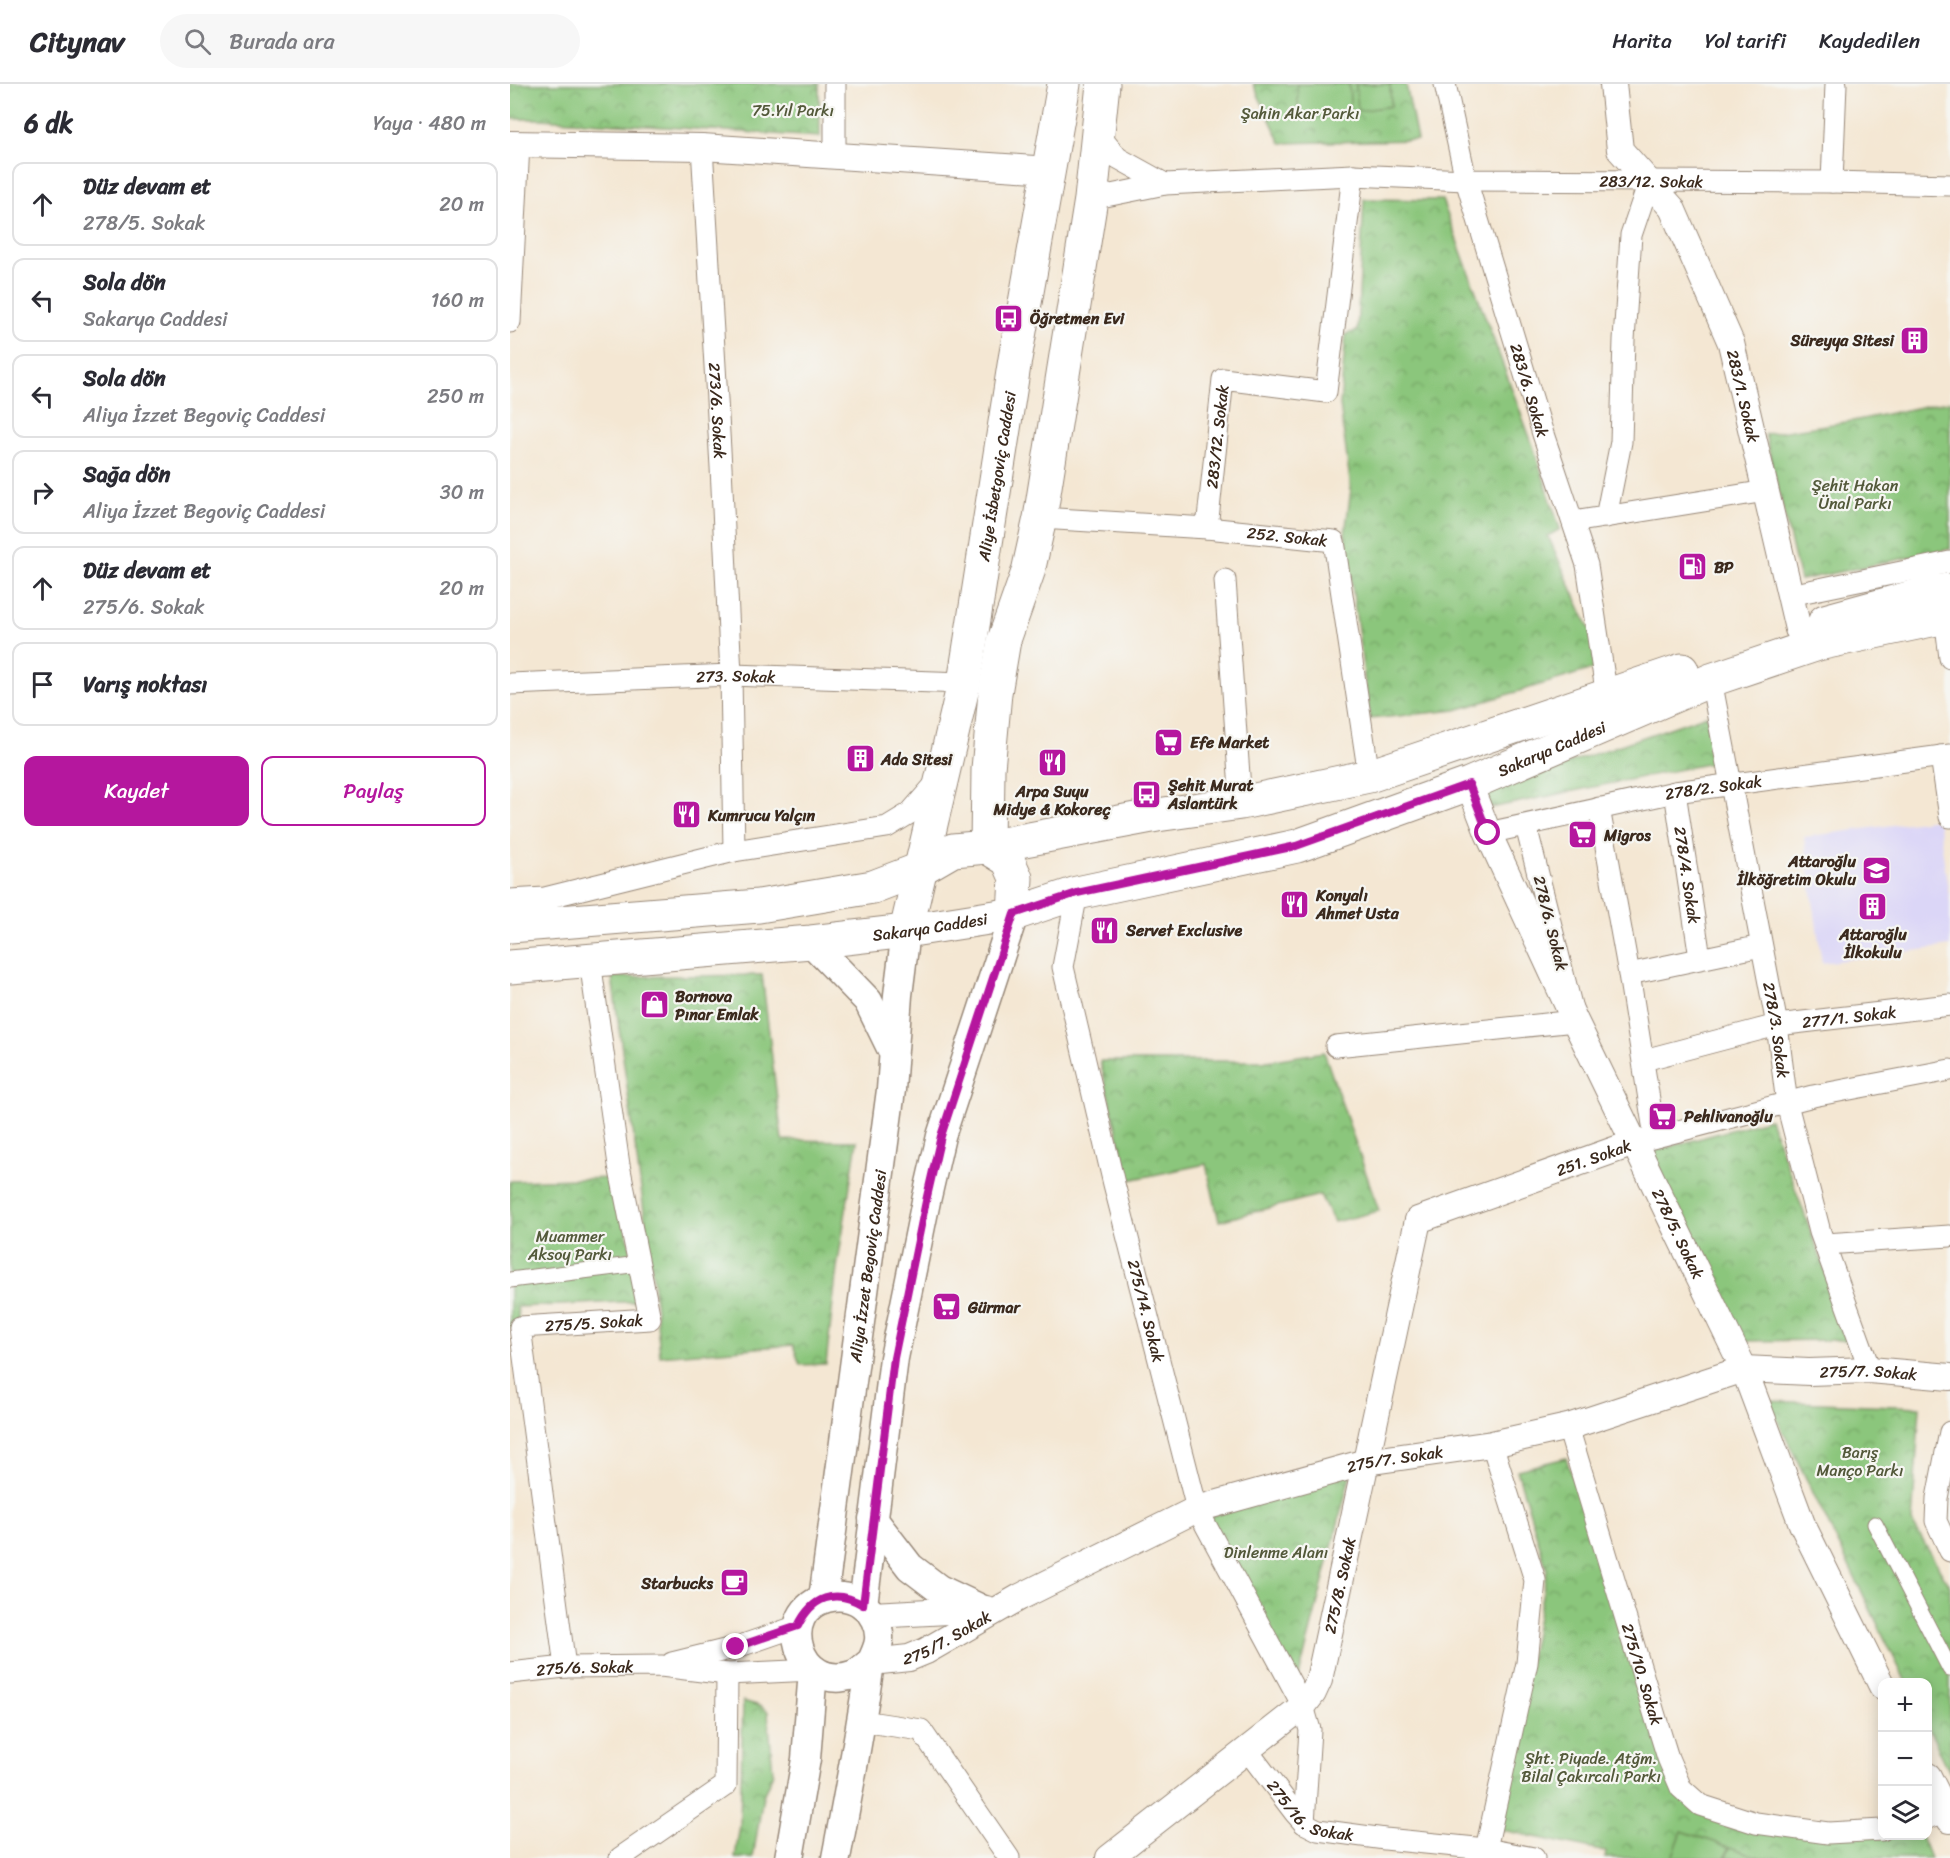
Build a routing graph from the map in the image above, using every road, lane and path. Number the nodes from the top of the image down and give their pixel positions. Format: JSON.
{"nodes":[{"id":1,"x":835,"y":84,"type":"edge"},
{"id":2,"x":1064,"y":84,"type":"edge"},
{"id":3,"x":1103,"y":84,"type":"edge"},
{"id":4,"x":1445,"y":84,"type":"edge"},
{"id":5,"x":1613,"y":84,"type":"edge"},
{"id":6,"x":1836,"y":84,"type":"edge"},
{"id":7,"x":1098,"y":134,"type":"junction"},
{"id":8,"x":515,"y":144,"type":"edge"},
{"id":9,"x":702,"y":147,"type":"junction"},
{"id":10,"x":835,"y":156,"type":"junction"},
{"id":11,"x":1050,"y":170,"type":"junction"},
{"id":12,"x":1353,"y":175,"type":"junction"},
{"id":13,"x":1466,"y":180,"type":"junction"},
{"id":14,"x":1649,"y":182,"type":"junction"},
{"id":15,"x":1832,"y":182,"type":"junction"},
{"id":16,"x":1165,"y":183,"type":"junction"},
{"id":17,"x":1950,"y":185,"type":"edge"},
{"id":18,"x":1090,"y":199,"type":"junction"},
{"id":19,"x":510,"y":322,"type":"edge"},
{"id":20,"x":1766,"y":491,"type":"junction"},
{"id":21,"x":1606,"y":517,"type":"junction"},
{"id":22,"x":1040,"y":518,"type":"junction"},
{"id":23,"x":1573,"y":522,"type":"junction"},
{"id":24,"x":1207,"y":528,"type":"junction"},
{"id":25,"x":1950,"y":562,"type":"edge"},
{"id":26,"x":1225,"y":580,"type":"dead end"},
{"id":27,"x":1790,"y":596,"type":"junction"},
{"id":28,"x":1948,"y":607,"type":"edge"},
{"id":29,"x":1798,"y":629,"type":"junction"},
{"id":30,"x":1950,"y":658,"type":"edge"},
{"id":31,"x":732,"y":675,"type":"junction"},
{"id":32,"x":1712,"y":680,"type":"junction"},
{"id":33,"x":964,"y":683,"type":"junction"},
{"id":34,"x":510,"y":684,"type":"edge"},
{"id":35,"x":1607,"y":697,"type":"junction"},
{"id":36,"x":1946,"y":755,"type":"edge"},
{"id":37,"x":1369,"y":776,"type":"junction"},
{"id":38,"x":942,"y":777,"type":"junction"},
{"id":39,"x":1469,"y":784,"type":"junction"},
{"id":40,"x":1730,"y":784,"type":"junction"},
{"id":41,"x":1675,"y":792,"type":"junction"},
{"id":42,"x":1241,"y":803,"type":"junction"},
{"id":43,"x":1599,"y":808,"type":"junction"},
{"id":44,"x":1950,"y":817,"type":"edge"},
{"id":45,"x":1526,"y":826,"type":"junction"},
{"id":46,"x":1488,"y":833,"type":"junction"},
{"id":47,"x":987,"y":847,"type":"junction"},
{"id":48,"x":734,"y":851,"type":"junction"},
{"id":49,"x":920,"y":869,"type":"junction"},
{"id":50,"x":1077,"y":893,"type":"junction"},
{"id":51,"x":510,"y":900,"type":"edge"},
{"id":52,"x":1014,"y":914,"type":"junction"},
{"id":53,"x":510,"y":926,"type":"edge"},
{"id":54,"x":906,"y":931,"type":"junction"},
{"id":55,"x":811,"y":942,"type":"junction"},
{"id":56,"x":1761,"y":946,"type":"junction"},
{"id":57,"x":1700,"y":958,"type":"junction"},
{"id":58,"x":590,"y":962,"type":"junction"},
{"id":59,"x":510,"y":967,"type":"edge"},
{"id":60,"x":1629,"y":974,"type":"junction"},
{"id":61,"x":1950,"y":1005,"type":"edge"},
{"id":62,"x":1575,"y":1021,"type":"junction"},
{"id":63,"x":1777,"y":1025,"type":"junction"},
{"id":64,"x":1336,"y":1046,"type":"dead end"},
{"id":65,"x":894,"y":1054,"type":"junction"},
{"id":66,"x":1644,"y":1060,"type":"junction"},
{"id":67,"x":1950,"y":1070,"type":"edge"},
{"id":68,"x":1787,"y":1104,"type":"junction"},
{"id":69,"x":1645,"y":1140,"type":"junction"},
{"id":70,"x":1418,"y":1220,"type":"joint"},
{"id":71,"x":1950,"y":1236,"type":"edge"},
{"id":72,"x":1825,"y":1244,"type":"junction"},
{"id":73,"x":639,"y":1264,"type":"junction"},
{"id":74,"x":510,"y":1280,"type":"edge"},
{"id":75,"x":1744,"y":1369,"type":"junction"},
{"id":76,"x":1870,"y":1370,"type":"junction"},
{"id":77,"x":1950,"y":1377,"type":"edge"},
{"id":78,"x":1568,"y":1427,"type":"junction"},
{"id":79,"x":1950,"y":1432,"type":"edge"},
{"id":80,"x":1492,"y":1444,"type":"junction"},
{"id":81,"x":1366,"y":1462,"type":"junction"},
{"id":82,"x":1197,"y":1509,"type":"junction"},
{"id":83,"x":873,"y":1519,"type":"junction"},
{"id":84,"x":1875,"y":1524,"type":"dead end"},
{"id":85,"x":1950,"y":1551,"type":"edge"},
{"id":86,"x":823,"y":1599,"type":"junction"},
{"id":87,"x":990,"y":1608,"type":"junction"},
{"id":88,"x":868,"y":1610,"type":"junction"},
{"id":89,"x":798,"y":1626,"type":"junction"},
{"id":90,"x":871,"y":1662,"type":"junction"},
{"id":91,"x":661,"y":1666,"type":"junction"},
{"id":92,"x":565,"y":1667,"type":"junction"},
{"id":93,"x":1950,"y":1669,"type":"edge"},
{"id":94,"x":813,"y":1670,"type":"junction"},
{"id":95,"x":510,"y":1673,"type":"edge"},
{"id":96,"x":727,"y":1674,"type":"junction"},
{"id":97,"x":1878,"y":1678,"type":"edge"},
{"id":98,"x":1303,"y":1706,"type":"junction"},
{"id":99,"x":862,"y":1721,"type":"junction"},
{"id":100,"x":1247,"y":1750,"type":"junction"},
{"id":101,"x":1931,"y":1786,"type":"edge"},
{"id":102,"x":1941,"y":1817,"type":"edge"},
{"id":103,"x":1304,"y":1823,"type":"junction"},
{"id":104,"x":1878,"y":1830,"type":"edge"},
{"id":105,"x":1384,"y":1849,"type":"edge"},
{"id":106,"x":1486,"y":1849,"type":"junction"},
{"id":107,"x":620,"y":1858,"type":"edge"},
{"id":108,"x":789,"y":1858,"type":"edge"},
{"id":109,"x":836,"y":1858,"type":"edge"},
{"id":110,"x":1009,"y":1858,"type":"edge"},
{"id":111,"x":1109,"y":1858,"type":"edge"},
{"id":112,"x":1534,"y":1858,"type":"edge"}],
"edges":[{"from":1,"to":10,"type":"street"},
{"from":2,"to":11,"type":"main road","name":"Aliye İsbetgoviç Caddesi"},
{"from":3,"to":7,"type":"main road"},
{"from":4,"to":13,"type":"street","name":"283/6. Sokak"},
{"from":5,"to":14,"type":"street","name":"283/1. Sokak"},
{"from":6,"to":15,"type":"street"},
{"from":7,"to":16,"type":"street"},
{"from":7,"to":18,"type":"main road"},
{"from":8,"to":9,"type":"street"},
{"from":8,"to":19,"type":"street"},
{"from":9,"to":10,"type":"street"},
{"from":9,"to":31,"type":"street","name":"273/6. Sokak"},
{"from":10,"to":11,"type":"street"},
{"from":11,"to":33,"type":"main road","name":"Aliye İsbetgoviç Caddesi"},
{"from":12,"to":13,"type":"street","name":"283/12. Sokak"},
{"from":12,"to":16,"type":"street","name":"283/12. Sokak"},
{"from":12,"to":24,"type":"street","name":"283/12. Sokak"},
{"from":13,"to":14,"type":"street","name":"283/12. Sokak"},
{"from":13,"to":23,"type":"street","name":"283/6. Sokak"},
{"from":14,"to":15,"type":"street","name":"283/12. Sokak"},
{"from":14,"to":20,"type":"street","name":"283/1. Sokak"},
{"from":14,"to":21,"type":"street"},
{"from":15,"to":17,"type":"street","name":"283/12. Sokak"},
{"from":16,"to":18,"type":"street","name":"283/12. Sokak"},
{"from":18,"to":22,"type":"main road"},
{"from":20,"to":21,"type":"street"},
{"from":20,"to":27,"type":"street","name":"283/1. Sokak"},
{"from":21,"to":23,"type":"street"},
{"from":22,"to":24,"type":"street","name":"252. Sokak"},
{"from":22,"to":47,"type":"main road"},
{"from":23,"to":35,"type":"street","name":"283/6. Sokak"},
{"from":24,"to":37,"type":"street","name":"252. Sokak"},
{"from":25,"to":27,"type":"street"},
{"from":26,"to":42,"type":"street"},
{"from":27,"to":29,"type":"street","name":"283/1. Sokak"},
{"from":28,"to":29,"type":"main road","name":"Sakarya Caddesi"},
{"from":28,"to":30,"type":"street"},
{"from":28,"to":32,"type":"main road","name":"Sakarya Caddesi"},
{"from":29,"to":35,"type":"main road","name":"Sakarya Caddesi"},
{"from":31,"to":33,"type":"street","name":"273. Sokak"},
{"from":31,"to":34,"type":"street","name":"273. Sokak"},
{"from":31,"to":48,"type":"street","name":"273/6. Sokak"},
{"from":32,"to":39,"type":"main road","name":"Sakarya Caddesi"},
{"from":32,"to":40,"type":"street","name":"278/3. Sokak"},
{"from":33,"to":38,"type":"main road","name":"Aliye İsbetgoviç Caddesi"},
{"from":35,"to":37,"type":"main road","name":"Sakarya Caddesi"},
{"from":36,"to":40,"type":"street","name":"278/2. Sokak"},
{"from":36,"to":44,"type":"street"},
{"from":37,"to":42,"type":"main road","name":"Sakarya Caddesi"},
{"from":38,"to":48,"type":"street"},
{"from":38,"to":49,"type":"main road","name":"Aliye İsbetgoviç Caddesi"},
{"from":39,"to":46,"type":"street","name":"278/5. Sokak"},
{"from":39,"to":50,"type":"main road","name":"Sakarya Caddesi"},
{"from":40,"to":41,"type":"street","name":"278/2. Sokak"},
{"from":40,"to":56,"type":"street","name":"278/3. Sokak"},
{"from":41,"to":43,"type":"street","name":"278/2. Sokak"},
{"from":41,"to":57,"type":"street","name":"278/4. Sokak"},
{"from":42,"to":47,"type":"main road","name":"Sakarya Caddesi"},
{"from":43,"to":45,"type":"street","name":"278/2. Sokak"},
{"from":43,"to":60,"type":"street","name":"278/5. Sokak"},
{"from":45,"to":46,"type":"street","name":"278/2. Sokak"},
{"from":45,"to":62,"type":"street","name":"278/6. Sokak"},
{"from":46,"to":62,"type":"street","name":"278/5. Sokak"},
{"from":47,"to":49,"type":"main road","name":"Sakarya Caddesi"},
{"from":47,"to":52,"type":"main road"},
{"from":48,"to":51,"type":"street"},
{"from":49,"to":53,"type":"main road"},
{"from":49,"to":54,"type":"main road","name":"Aliye İsbetgoviç Caddesi"},
{"from":50,"to":52,"type":"main road","name":"Sakarya Caddesi"},
{"from":50,"to":82,"type":"street","name":"275/14. Sokak"},
{"from":52,"to":54,"type":"main road","name":"Sakarya Caddesi"},
{"from":52,"to":83,"type":"main road"},
{"from":54,"to":55,"type":"main road","name":"Sakarya Caddesi"},
{"from":54,"to":65,"type":"main road","name":"Aliya İzzet Begoviç Caddesi"},
{"from":55,"to":58,"type":"main road","name":"Sakarya Caddesi"},
{"from":55,"to":65,"type":"main road"},
{"from":56,"to":57,"type":"street"},
{"from":56,"to":63,"type":"street","name":"278/3. Sokak"},
{"from":57,"to":60,"type":"street"},
{"from":58,"to":59,"type":"main road","name":"Sakarya Caddesi"},
{"from":58,"to":73,"type":"street","name":"275/5. Sokak"},
{"from":60,"to":66,"type":"street","name":"278/5. Sokak"},
{"from":61,"to":63,"type":"street","name":"277/1. Sokak"},
{"from":62,"to":64,"type":"street"},
{"from":62,"to":69,"type":"street","name":"278/5. Sokak"},
{"from":63,"to":66,"type":"street","name":"277/1. Sokak"},
{"from":63,"to":68,"type":"street","name":"278/3. Sokak"},
{"from":65,"to":86,"type":"main road","name":"Aliya İzzet Begoviç Caddesi"},
{"from":66,"to":69,"type":"street","name":"278/5. Sokak"},
{"from":67,"to":68,"type":"street","name":"251. Sokak"},
{"from":68,"to":69,"type":"street","name":"251. Sokak"},
{"from":68,"to":72,"type":"street","name":"278/3. Sokak"},
{"from":69,"to":70,"type":"street","name":"251. Sokak"},
{"from":69,"to":75,"type":"street","name":"278/5. Sokak"},
{"from":70,"to":81,"type":"street","name":"275/8. Sokak"},
{"from":71,"to":72,"type":"street"},
{"from":72,"to":76,"type":"street","name":"278/3. Sokak"},
{"from":73,"to":74,"type":"street"},
{"from":73,"to":92,"type":"street","name":"275/5. Sokak"},
{"from":75,"to":76,"type":"street","name":"275/7. Sokak"},
{"from":75,"to":78,"type":"street","name":"275/7. Sokak"},
{"from":75,"to":97,"type":"street","name":"278/5. Sokak"},
{"from":76,"to":77,"type":"street","name":"275/7. Sokak"},
{"from":78,"to":80,"type":"street","name":"275/7. Sokak"},
{"from":78,"to":104,"type":"street","name":"275/10. Sokak"},
{"from":79,"to":85,"type":"street"},
{"from":80,"to":81,"type":"street","name":"275/7. Sokak"},
{"from":80,"to":106,"type":"street"},
{"from":81,"to":82,"type":"street","name":"275/7. Sokak"},
{"from":81,"to":98,"type":"street","name":"275/8. Sokak"},
{"from":82,"to":87,"type":"street","name":"275/7. Sokak"},
{"from":82,"to":98,"type":"street","name":"275/14. Sokak"},
{"from":83,"to":87,"type":"main road"},
{"from":83,"to":88,"type":"main road"},
{"from":84,"to":93,"type":"street"},
{"from":86,"to":88,"type":"main road"},
{"from":86,"to":89,"type":"main road"},
{"from":87,"to":88,"type":"street"},
{"from":87,"to":90,"type":"street","name":"275/7. Sokak"},
{"from":88,"to":90,"type":"main road"},
{"from":89,"to":91,"type":"street","name":"275/6. Sokak"},
{"from":89,"to":94,"type":"main road"},
{"from":90,"to":94,"type":"main road"},
{"from":90,"to":99,"type":"main road"},
{"from":91,"to":92,"type":"street","name":"275/6. Sokak"},
{"from":91,"to":96,"type":"street","name":"275/6. Sokak"},
{"from":92,"to":95,"type":"street","name":"275/6. Sokak"},
{"from":94,"to":96,"type":"street","name":"275/6. Sokak"},
{"from":94,"to":108,"type":"main road"},
{"from":96,"to":107,"type":"street"},
{"from":98,"to":100,"type":"street","name":"275/8. Sokak"},
{"from":98,"to":103,"type":"street","name":"275/14. Sokak"},
{"from":99,"to":109,"type":"main road"},
{"from":99,"to":110,"type":"street"},
{"from":100,"to":103,"type":"street","name":"275/16. Sokak"},
{"from":100,"to":111,"type":"street","name":"275/8. Sokak"},
{"from":101,"to":102,"type":"street"},
{"from":103,"to":105,"type":"street","name":"275/16. Sokak"},
{"from":105,"to":106,"type":"street","name":"275/16. Sokak"},
{"from":106,"to":112,"type":"street","name":"275/16. Sokak"}]}
